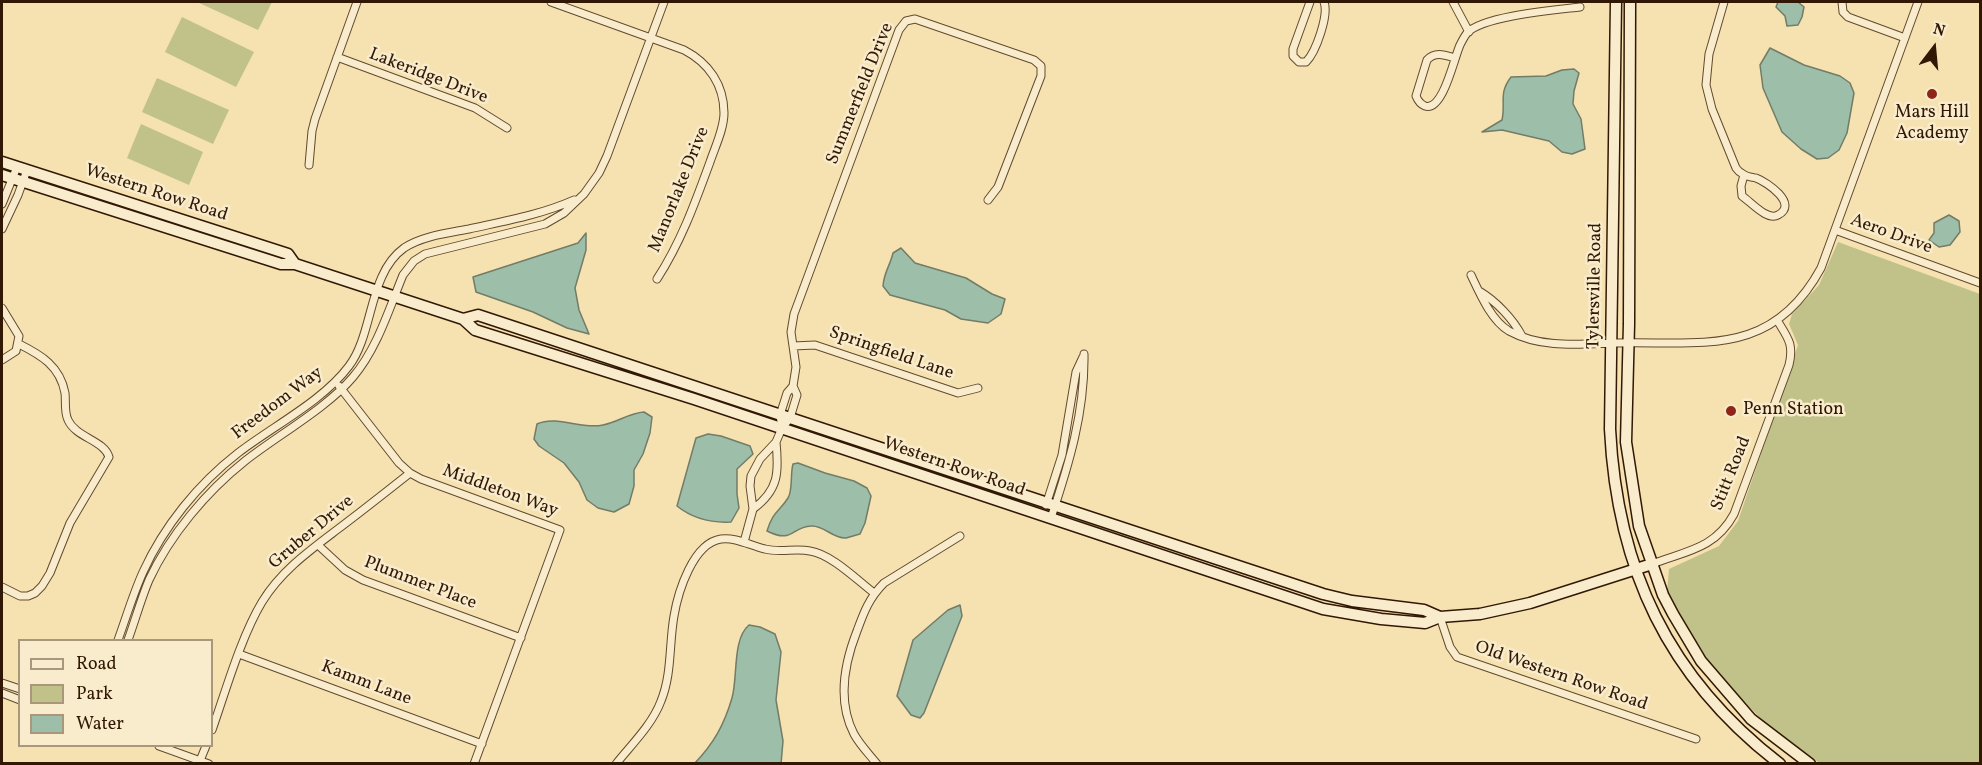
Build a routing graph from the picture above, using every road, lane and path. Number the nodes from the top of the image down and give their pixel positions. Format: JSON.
{"nodes":[{"id":1,"x":357,"y":2,"type":"edge"},
{"id":2,"x":551,"y":2,"type":"edge"},
{"id":3,"x":664,"y":2,"type":"edge"},
{"id":4,"x":1310,"y":2,"type":"edge"},
{"id":5,"x":1324,"y":2,"type":"edge"},
{"id":6,"x":1453,"y":2,"type":"edge"},
{"id":7,"x":1616,"y":2,"type":"edge"},
{"id":8,"x":1630,"y":2,"type":"edge"},
{"id":9,"x":1724,"y":2,"type":"edge"},
{"id":10,"x":1842,"y":2,"type":"edge"},
{"id":11,"x":1918,"y":2,"type":"edge"},
{"id":12,"x":1580,"y":7,"type":"dead end"},
{"id":13,"x":1469,"y":32,"type":"junction"},
{"id":14,"x":650,"y":38,"type":"junction"},
{"id":15,"x":1905,"y":38,"type":"junction"},
{"id":16,"x":337,"y":57,"type":"junction"},
{"id":17,"x":1455,"y":57,"type":"junction"},
{"id":18,"x":507,"y":128,"type":"dead end"},
{"id":19,"x":2,"y":162,"type":"edge"},
{"id":20,"x":309,"y":165,"type":"dead end"},
{"id":21,"x":22,"y":169,"type":"junction"},
{"id":22,"x":2,"y":175,"type":"edge"},
{"id":23,"x":1744,"y":176,"type":"junction"},
{"id":24,"x":18,"y":180,"type":"junction"},
{"id":25,"x":579,"y":198,"type":"junction"},
{"id":26,"x":988,"y":200,"type":"dead end"},
{"id":27,"x":2,"y":204,"type":"edge"},
{"id":28,"x":2,"y":229,"type":"edge"},
{"id":29,"x":1835,"y":230,"type":"junction"},
{"id":30,"x":295,"y":264,"type":"junction"},
{"id":31,"x":1471,"y":275,"type":"dead end"},
{"id":32,"x":657,"y":279,"type":"dead end"},
{"id":33,"x":1980,"y":283,"type":"edge"},
{"id":34,"x":378,"y":290,"type":"junction"},
{"id":35,"x":393,"y":298,"type":"junction"},
{"id":36,"x":2,"y":308,"type":"edge"},
{"id":37,"x":463,"y":319,"type":"junction"},
{"id":38,"x":1777,"y":321,"type":"junction"},
{"id":39,"x":1611,"y":343,"type":"junction"},
{"id":40,"x":1629,"y":343,"type":"junction"},
{"id":41,"x":19,"y":345,"type":"junction"},
{"id":42,"x":793,"y":346,"type":"junction"},
{"id":43,"x":2,"y":360,"type":"edge"},
{"id":44,"x":335,"y":382,"type":"junction"},
{"id":45,"x":341,"y":388,"type":"junction"},
{"id":46,"x":978,"y":388,"type":"dead end"},
{"id":47,"x":785,"y":416,"type":"junction"},
{"id":48,"x":782,"y":428,"type":"junction"},
{"id":49,"x":776,"y":442,"type":"junction"},
{"id":50,"x":410,"y":473,"type":"junction"},
{"id":51,"x":1051,"y":504,"type":"junction"},
{"id":52,"x":753,"y":509,"type":"junction"},
{"id":53,"x":1046,"y":517,"type":"junction"},
{"id":54,"x":169,"y":526,"type":"junction"},
{"id":55,"x":177,"y":533,"type":"junction"},
{"id":56,"x":960,"y":536,"type":"dead end"},
{"id":57,"x":744,"y":542,"type":"junction"},
{"id":58,"x":318,"y":545,"type":"junction"},
{"id":59,"x":1652,"y":564,"type":"junction"},
{"id":60,"x":1635,"y":569,"type":"junction"},
{"id":61,"x":2,"y":587,"type":"edge"},
{"id":62,"x":874,"y":593,"type":"junction"},
{"id":63,"x":1440,"y":617,"type":"junction"},
{"id":64,"x":520,"y":638,"type":"junction"},
{"id":65,"x":118,"y":639,"type":"edge"},
{"id":66,"x":128,"y":639,"type":"edge"},
{"id":67,"x":239,"y":654,"type":"junction"},
{"id":68,"x":2,"y":683,"type":"edge"},
{"id":69,"x":18,"y":688,"type":"edge"},
{"id":70,"x":2,"y":693,"type":"edge"},
{"id":71,"x":18,"y":699,"type":"edge"},
{"id":72,"x":213,"y":727,"type":"edge"},
{"id":73,"x":1696,"y":739,"type":"dead end"},
{"id":74,"x":482,"y":744,"type":"junction"},
{"id":75,"x":162,"y":747,"type":"edge"},
{"id":76,"x":206,"y":747,"type":"edge"},
{"id":77,"x":200,"y":762,"type":"edge"},
{"id":78,"x":1805,"y":762,"type":"edge"},
{"id":79,"x":209,"y":764,"type":"edge"},
{"id":80,"x":474,"y":764,"type":"edge"},
{"id":81,"x":616,"y":764,"type":"edge"},
{"id":82,"x":877,"y":764,"type":"edge"},
{"id":83,"x":1780,"y":764,"type":"edge"}],
"edges":[{"from":1,"to":16,"type":"street"},
{"from":2,"to":14,"type":"street","name":"Manorlake Drive"},
{"from":3,"to":14,"type":"street","name":"Freedom Way"},
{"from":4,"to":5,"type":"street"},
{"from":6,"to":13,"type":"street"},
{"from":7,"to":39,"type":"street","name":"Tylersville Road"},
{"from":8,"to":40,"type":"street","name":"Tylersville Road"},
{"from":9,"to":23,"type":"street"},
{"from":10,"to":15,"type":"street"},
{"from":11,"to":15,"type":"street"},
{"from":12,"to":13,"type":"street"},
{"from":13,"to":17,"type":"street"},
{"from":14,"to":25,"type":"street","name":"Freedom Way"},
{"from":14,"to":32,"type":"street","name":"Manorlake Drive"},
{"from":15,"to":29,"type":"street"},
{"from":16,"to":18,"type":"street","name":"Lakeridge Drive"},
{"from":16,"to":20,"type":"street"},
{"from":17,"to":17,"type":"street"},
{"from":19,"to":21,"type":"street","name":"Western Row Road"},
{"from":21,"to":24,"type":"street"},
{"from":21,"to":30,"type":"street","name":"Western Row Road"},
{"from":22,"to":24,"type":"street","name":"Western Row Road"},
{"from":23,"to":23,"type":"street"},
{"from":24,"to":27,"type":"street"},
{"from":24,"to":28,"type":"street"},
{"from":24,"to":30,"type":"street","name":"Western Row Road"},
{"from":25,"to":34,"type":"street","name":"Freedom Way"},
{"from":25,"to":35,"type":"street","name":"Freedom Way"},
{"from":26,"to":42,"type":"street","name":"Summerfield Drive"},
{"from":29,"to":33,"type":"street","name":"Aero Drive"},
{"from":29,"to":38,"type":"street","name":"Aero Drive"},
{"from":30,"to":34,"type":"street","name":"Western Row Road"},
{"from":31,"to":39,"type":"street","name":"Aero Drive"},
{"from":34,"to":35,"type":"street","name":"Western Row Road"},
{"from":34,"to":44,"type":"street","name":"Freedom Way"},
{"from":35,"to":37,"type":"street","name":"Western Row Road"},
{"from":35,"to":45,"type":"street","name":"Freedom Way"},
{"from":36,"to":41,"type":"street"},
{"from":37,"to":47,"type":"street","name":"Western Row Road"},
{"from":37,"to":48,"type":"street","name":"Western Row Road"},
{"from":38,"to":40,"type":"street","name":"Aero Drive"},
{"from":38,"to":59,"type":"street","name":"Stitt Road"},
{"from":39,"to":40,"type":"street","name":"Aero Drive"},
{"from":39,"to":60,"type":"street","name":"Tylersville Road"},
{"from":40,"to":59,"type":"street","name":"Tylersville Road"},
{"from":41,"to":43,"type":"street"},
{"from":41,"to":61,"type":"street"},
{"from":42,"to":46,"type":"street","name":"Springfield Lane"},
{"from":42,"to":47,"type":"street","name":"Summerfield Drive"},
{"from":44,"to":45,"type":"street","name":"Middleton Way"},
{"from":44,"to":54,"type":"street","name":"Freedom Way"},
{"from":45,"to":50,"type":"street","name":"Middleton Way"},
{"from":45,"to":55,"type":"street","name":"Freedom Way"},
{"from":47,"to":48,"type":"street","name":"Summerfield Drive"},
{"from":47,"to":51,"type":"street","name":"Western Row Road"},
{"from":48,"to":49,"type":"street"},
{"from":48,"to":53,"type":"street","name":"Western Row Road"},
{"from":49,"to":52,"type":"street"},
{"from":49,"to":52,"type":"street"},
{"from":50,"to":58,"type":"street","name":"Gruber Drive"},
{"from":50,"to":64,"type":"street","name":"Middleton Way"},
{"from":51,"to":51,"type":"street"},
{"from":51,"to":53,"type":"street"},
{"from":51,"to":63,"type":"street","name":"Western Row Road"},
{"from":52,"to":57,"type":"street"},
{"from":53,"to":63,"type":"street","name":"Western Row Road"},
{"from":54,"to":55,"type":"street"},
{"from":54,"to":65,"type":"street","name":"Freedom Way"},
{"from":55,"to":66,"type":"street","name":"Freedom Way"},
{"from":56,"to":62,"type":"street"},
{"from":57,"to":62,"type":"street"},
{"from":57,"to":81,"type":"street"},
{"from":58,"to":64,"type":"street","name":"Plummer Place"},
{"from":58,"to":67,"type":"street","name":"Gruber Drive"},
{"from":59,"to":60,"type":"street","name":"Western Row Road"},
{"from":59,"to":78,"type":"street"},
{"from":60,"to":63,"type":"street","name":"Western Row Road"},
{"from":60,"to":83,"type":"street"},
{"from":62,"to":82,"type":"street"},
{"from":63,"to":73,"type":"street","name":"Old Western Row Road"},
{"from":64,"to":74,"type":"street","name":"Middleton Way"},
{"from":67,"to":72,"type":"street","name":"Gruber Drive"},
{"from":67,"to":74,"type":"street","name":"Kamm Lane"},
{"from":68,"to":69,"type":"street"},
{"from":70,"to":71,"type":"street"},
{"from":74,"to":80,"type":"street","name":"Middleton Way"},
{"from":75,"to":77,"type":"street"},
{"from":76,"to":77,"type":"street"},
{"from":77,"to":79,"type":"street"}]}
